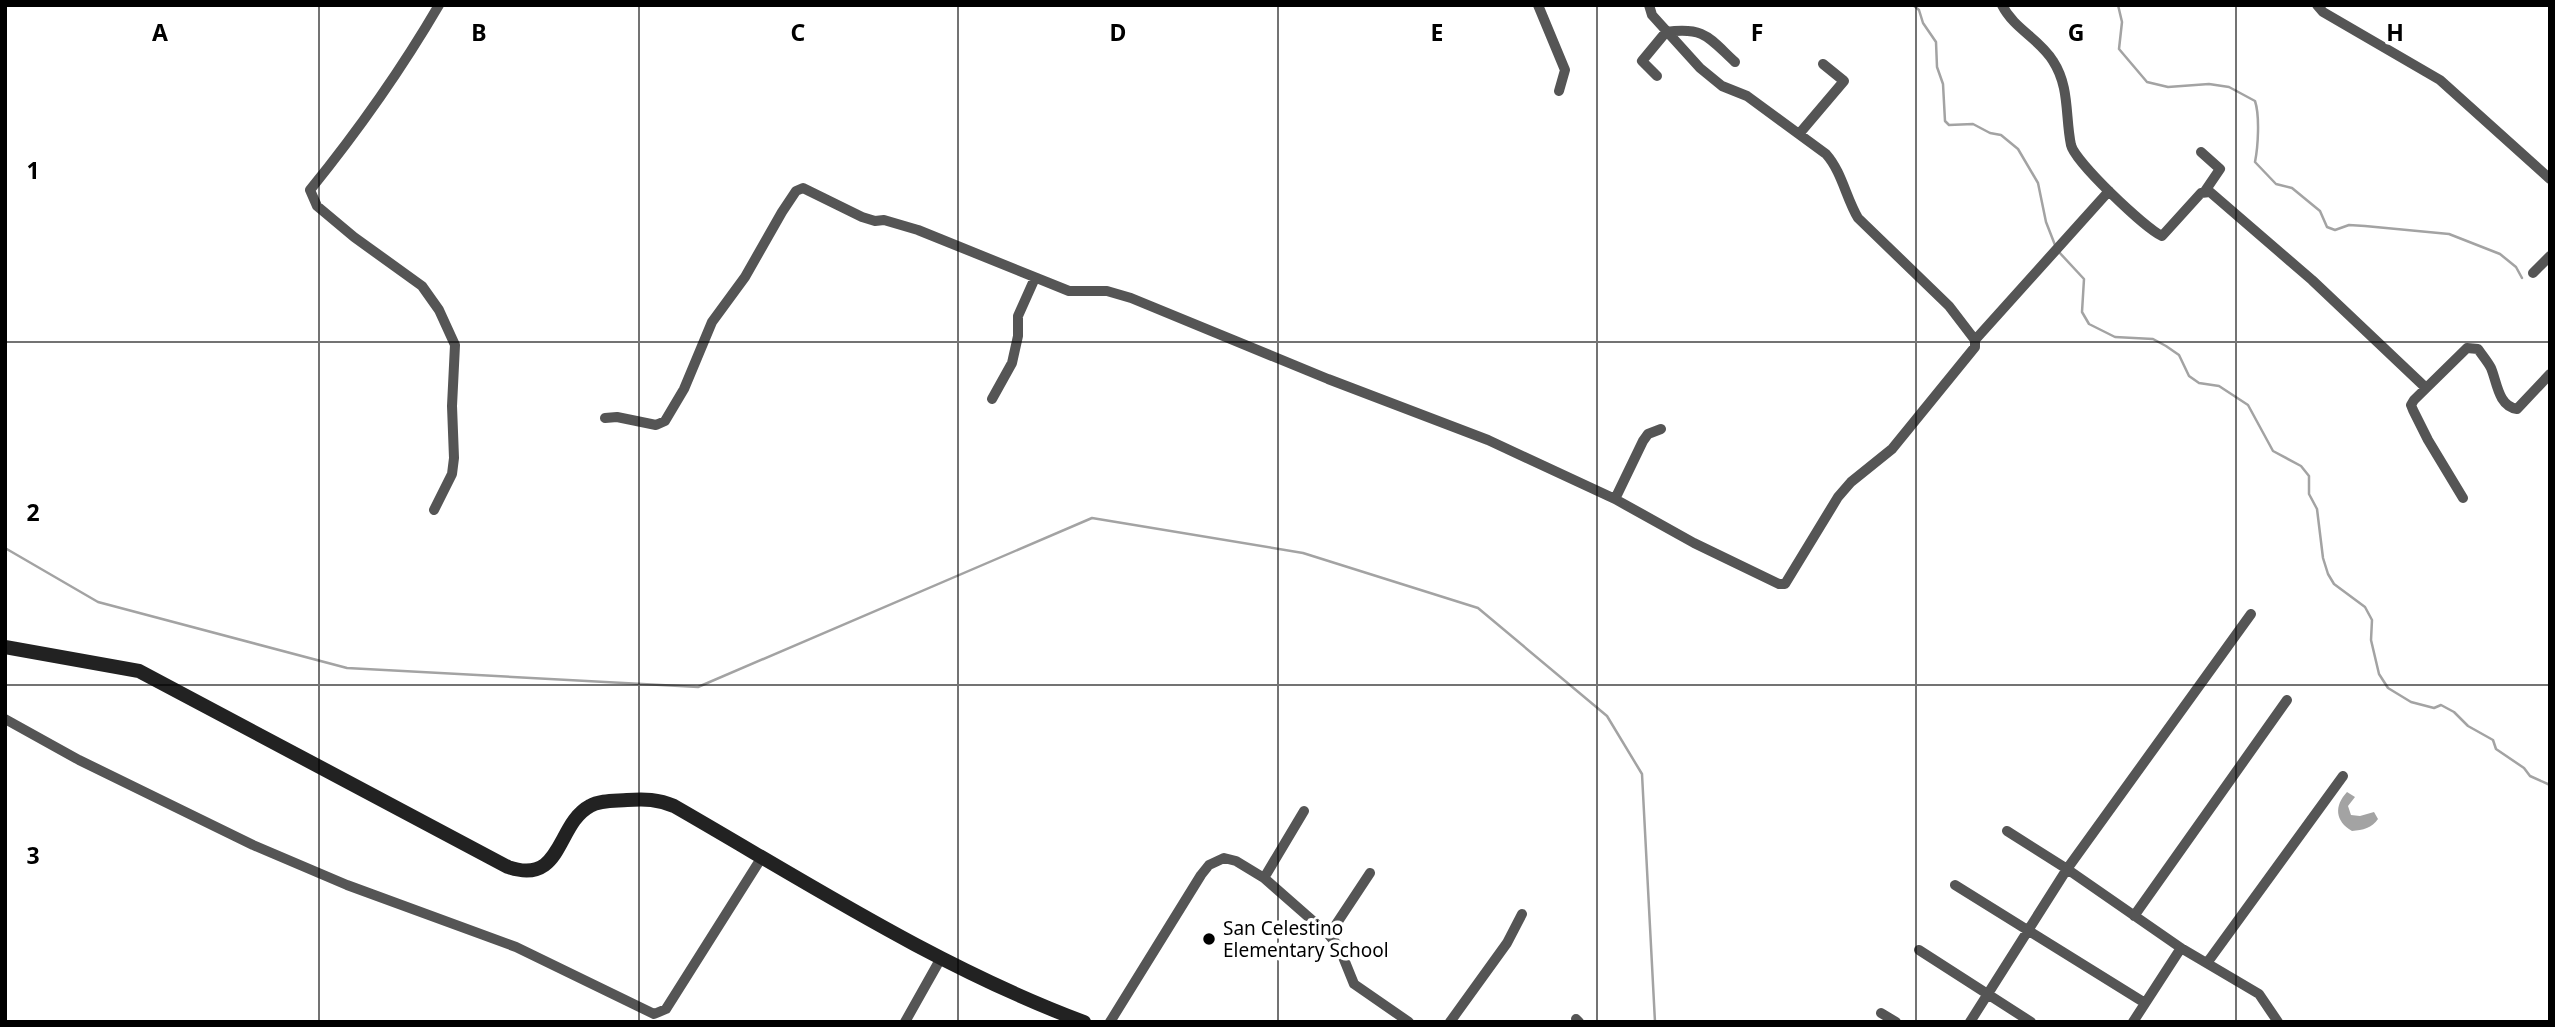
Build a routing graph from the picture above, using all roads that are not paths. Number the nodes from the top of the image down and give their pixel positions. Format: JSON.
{"nodes":[{"id":1,"x":439,"y":5,"type":"edge"},
{"id":2,"x":1538,"y":5,"type":"edge"},
{"id":3,"x":1649,"y":5,"type":"edge"},
{"id":4,"x":2002,"y":5,"type":"edge"},
{"id":5,"x":2317,"y":5,"type":"edge"},
{"id":6,"x":1666,"y":32,"type":"junction"},
{"id":7,"x":1735,"y":62,"type":"dead end"},
{"id":8,"x":1823,"y":64,"type":"dead end"},
{"id":9,"x":1657,"y":76,"type":"dead end"},
{"id":10,"x":1559,"y":91,"type":"dead end"},
{"id":11,"x":1799,"y":134,"type":"junction"},
{"id":12,"x":2201,"y":152,"type":"dead end"},
{"id":13,"x":2550,"y":161,"type":"edge"},
{"id":14,"x":2540,"y":171,"type":"junction"},
{"id":15,"x":2550,"y":179,"type":"edge"},
{"id":16,"x":2109,"y":191,"type":"junction"},
{"id":17,"x":2205,"y":191,"type":"junction"},
{"id":18,"x":2550,"y":256,"type":"edge"},
{"id":19,"x":2533,"y":274,"type":"dead end"},
{"id":20,"x":1035,"y":278,"type":"junction"},
{"id":21,"x":1975,"y":340,"type":"junction"},
{"id":22,"x":2550,"y":374,"type":"edge"},
{"id":23,"x":2426,"y":388,"type":"junction"},
{"id":24,"x":992,"y":399,"type":"dead end"},
{"id":25,"x":605,"y":418,"type":"dead end"},
{"id":26,"x":1661,"y":429,"type":"dead end"},
{"id":27,"x":2463,"y":498,"type":"dead end"},
{"id":28,"x":1615,"y":499,"type":"junction"},
{"id":29,"x":434,"y":510,"type":"dead end"},
{"id":30,"x":2251,"y":614,"type":"dead end"},
{"id":31,"x":5,"y":647,"type":"edge"},
{"id":32,"x":2287,"y":700,"type":"dead end"},
{"id":33,"x":5,"y":719,"type":"edge"},
{"id":34,"x":2343,"y":776,"type":"dead end"},
{"id":35,"x":1304,"y":811,"type":"dead end"},
{"id":36,"x":2007,"y":831,"type":"dead end"},
{"id":37,"x":762,"y":857,"type":"junction"},
{"id":38,"x":2067,"y":869,"type":"junction"},
{"id":39,"x":1370,"y":873,"type":"dead end"},
{"id":40,"x":1264,"y":878,"type":"junction"},
{"id":41,"x":1955,"y":885,"type":"dead end"},
{"id":42,"x":1522,"y":914,"type":"dead end"},
{"id":43,"x":2134,"y":916,"type":"junction"},
{"id":44,"x":2027,"y":931,"type":"junction"},
{"id":45,"x":1329,"y":935,"type":"junction"},
{"id":46,"x":2181,"y":948,"type":"junction"},
{"id":47,"x":1919,"y":950,"type":"dead end"},
{"id":48,"x":941,"y":958,"type":"junction"},
{"id":49,"x":2207,"y":963,"type":"junction"},
{"id":50,"x":1988,"y":994,"type":"junction"},
{"id":51,"x":2145,"y":1003,"type":"junction"},
{"id":52,"x":1881,"y":1013,"type":"dead end"},
{"id":53,"x":905,"y":1022,"type":"edge"},
{"id":54,"x":1084,"y":1022,"type":"edge"},
{"id":55,"x":1110,"y":1022,"type":"edge"},
{"id":56,"x":1409,"y":1022,"type":"edge"},
{"id":57,"x":1450,"y":1022,"type":"edge"},
{"id":58,"x":1896,"y":1022,"type":"edge"},
{"id":59,"x":1970,"y":1022,"type":"edge"},
{"id":60,"x":2031,"y":1022,"type":"edge"},
{"id":61,"x":2133,"y":1022,"type":"edge"},
{"id":62,"x":2278,"y":1022,"type":"edge"}],
"edges":[{"from":1,"to":29,"type":"street"},
{"from":2,"to":10,"type":"street"},
{"from":3,"to":6,"type":"street"},
{"from":4,"to":16,"type":"street"},
{"from":5,"to":14,"type":"street"},
{"from":6,"to":7,"type":"street"},
{"from":6,"to":9,"type":"street"},
{"from":6,"to":11,"type":"street"},
{"from":8,"to":11,"type":"street"},
{"from":11,"to":21,"type":"street"},
{"from":12,"to":17,"type":"street"},
{"from":13,"to":14,"type":"street"},
{"from":14,"to":15,"type":"street"},
{"from":16,"to":17,"type":"street"},
{"from":16,"to":21,"type":"street"},
{"from":17,"to":23,"type":"street"},
{"from":18,"to":19,"type":"street"},
{"from":20,"to":24,"type":"street"},
{"from":20,"to":25,"type":"street"},
{"from":20,"to":28,"type":"street"},
{"from":21,"to":28,"type":"street"},
{"from":22,"to":23,"type":"street"},
{"from":23,"to":27,"type":"street"},
{"from":26,"to":28,"type":"street"},
{"from":30,"to":38,"type":"street"},
{"from":31,"to":37,"type":"main road"},
{"from":32,"to":43,"type":"street"},
{"from":33,"to":37,"type":"street"},
{"from":34,"to":49,"type":"street"},
{"from":35,"to":40,"type":"street"},
{"from":36,"to":38,"type":"street"},
{"from":37,"to":48,"type":"main road"},
{"from":38,"to":43,"type":"street"},
{"from":38,"to":44,"type":"street"},
{"from":39,"to":45,"type":"street"},
{"from":40,"to":45,"type":"street"},
{"from":40,"to":55,"type":"street"},
{"from":41,"to":44,"type":"street"},
{"from":42,"to":57,"type":"street"},
{"from":43,"to":46,"type":"street"},
{"from":44,"to":50,"type":"street"},
{"from":44,"to":51,"type":"street"},
{"from":45,"to":56,"type":"street"},
{"from":46,"to":49,"type":"street"},
{"from":46,"to":51,"type":"street"},
{"from":47,"to":50,"type":"street"},
{"from":48,"to":53,"type":"street"},
{"from":48,"to":54,"type":"main road"},
{"from":49,"to":62,"type":"street"},
{"from":50,"to":59,"type":"street"},
{"from":50,"to":60,"type":"street"},
{"from":51,"to":61,"type":"street"},
{"from":52,"to":58,"type":"street"}]}
